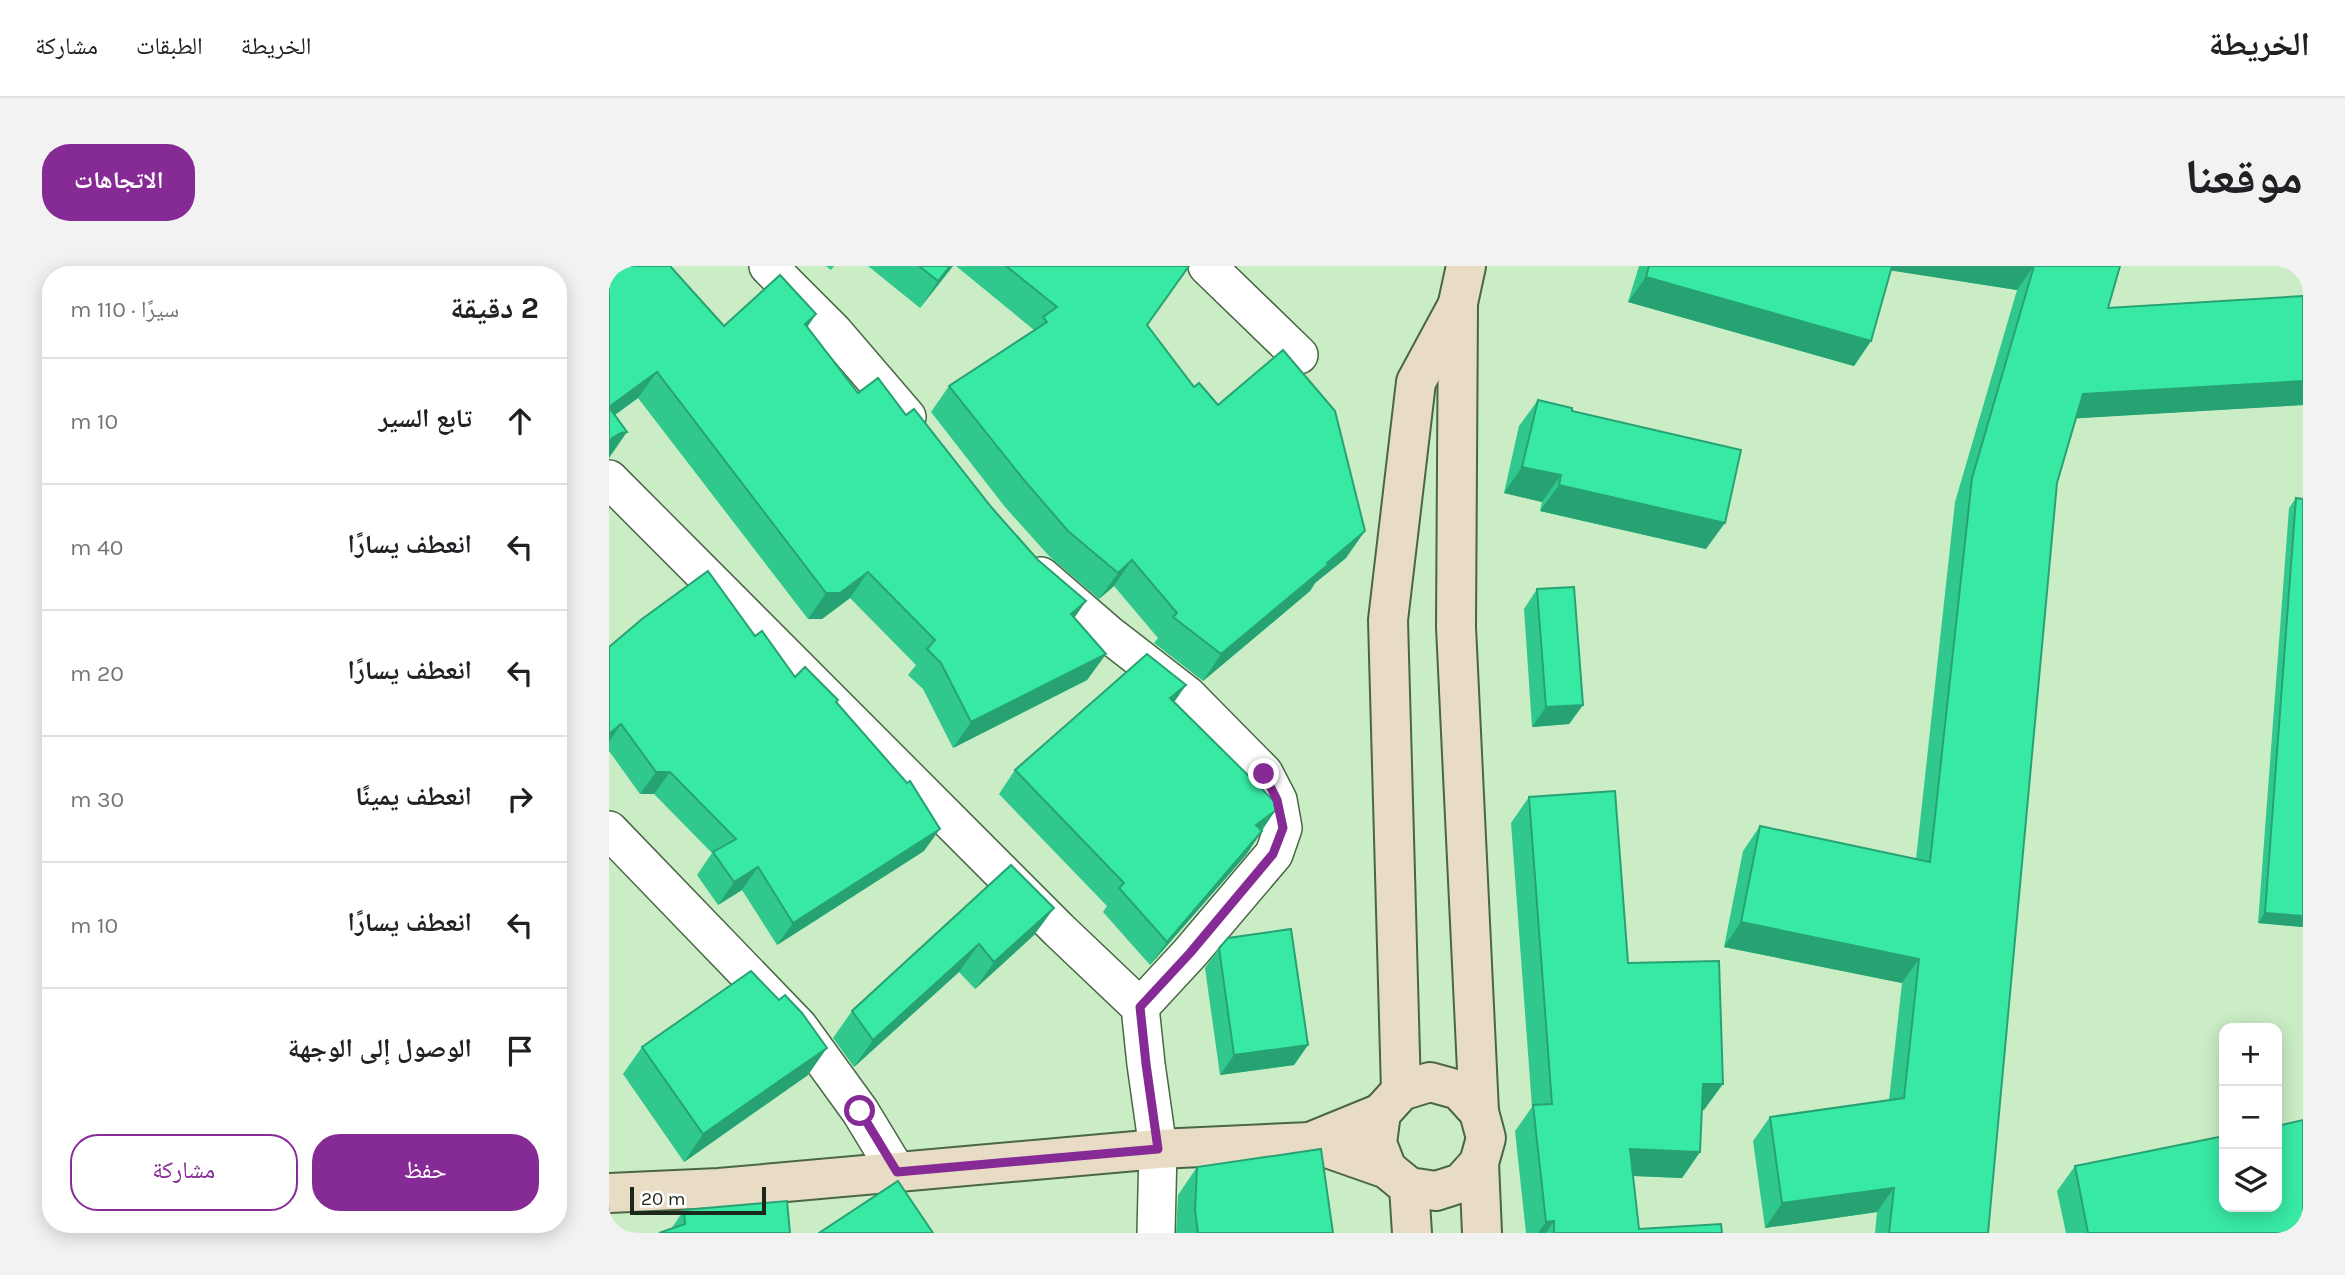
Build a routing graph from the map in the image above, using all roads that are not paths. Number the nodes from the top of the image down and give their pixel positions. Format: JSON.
{"nodes":[{"id":1,"x":768,"y":266,"type":"edge"},
{"id":2,"x":1207,"y":266,"type":"edge"},
{"id":3,"x":1466,"y":266,"type":"edge"},
{"id":4,"x":1458,"y":303,"type":"junction"},
{"id":5,"x":1300,"y":355,"type":"dead end"},
{"id":6,"x":927,"y":440,"type":"edge"},
{"id":7,"x":609,"y":479,"type":"edge"},
{"id":8,"x":1017,"y":551,"type":"edge"},
{"id":9,"x":609,"y":830,"type":"edge"},
{"id":10,"x":1140,"y":1007,"type":"junction"},
{"id":11,"x":1391,"y":1102,"type":"junction"},
{"id":12,"x":1479,"y":1112,"type":"junction"},
{"id":13,"x":1310,"y":1142,"type":"junction"},
{"id":14,"x":1158,"y":1149,"type":"junction"},
{"id":15,"x":1479,"y":1163,"type":"junction"},
{"id":16,"x":897,"y":1172,"type":"junction"},
{"id":17,"x":1398,"y":1178,"type":"junction"},
{"id":18,"x":609,"y":1193,"type":"edge"},
{"id":19,"x":1156,"y":1233,"type":"edge"},
{"id":20,"x":1412,"y":1233,"type":"edge"},
{"id":21,"x":1482,"y":1233,"type":"edge"}],
"edges":[{"from":1,"to":6,"type":"street"},
{"from":2,"to":5,"type":"street"},
{"from":3,"to":4,"type":"main road"},
{"from":4,"to":11,"type":"main road"},
{"from":4,"to":12,"type":"main road"},
{"from":7,"to":10,"type":"street"},
{"from":8,"to":10,"type":"street"},
{"from":9,"to":16,"type":"street"},
{"from":10,"to":14,"type":"street"},
{"from":11,"to":12,"type":"main road"},
{"from":11,"to":13,"type":"main road"},
{"from":11,"to":17,"type":"main road"},
{"from":12,"to":15,"type":"main road"},
{"from":13,"to":14,"type":"main road"},
{"from":13,"to":17,"type":"main road"},
{"from":14,"to":16,"type":"main road"},
{"from":14,"to":19,"type":"street"},
{"from":15,"to":17,"type":"main road"},
{"from":15,"to":21,"type":"main road"},
{"from":16,"to":18,"type":"main road"},
{"from":17,"to":20,"type":"main road"}]}
